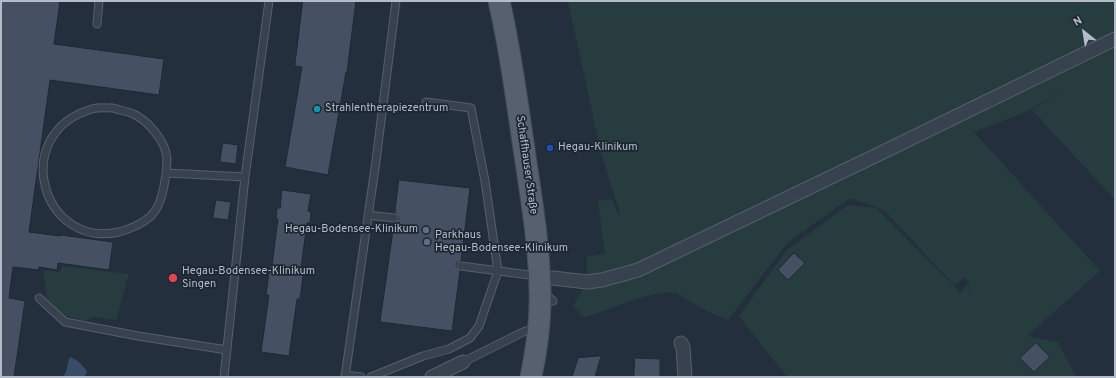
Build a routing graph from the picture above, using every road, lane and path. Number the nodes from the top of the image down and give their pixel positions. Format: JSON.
{"nodes":[{"id":1,"x":99,"y":1,"type":"edge"},
{"id":2,"x":269,"y":1,"type":"edge"},
{"id":3,"x":396,"y":1,"type":"edge"},
{"id":4,"x":499,"y":1,"type":"edge"},
{"id":5,"x":97,"y":24,"type":"dead end"},
{"id":6,"x":1115,"y":39,"type":"edge"},
{"id":7,"x":426,"y":102,"type":"dead end"},
{"id":8,"x":167,"y":173,"type":"junction"},
{"id":9,"x":245,"y":177,"type":"junction"},
{"id":10,"x":368,"y":215,"type":"junction"},
{"id":11,"x":394,"y":218,"type":"dead end"},
{"id":12,"x":460,"y":266,"type":"dead end"},
{"id":13,"x":498,"y":271,"type":"junction"},
{"id":14,"x":546,"y":286,"type":"junction"},
{"id":15,"x":39,"y":298,"type":"dead end"},
{"id":16,"x":539,"y":327,"type":"junction"},
{"id":17,"x":681,"y":343,"type":"dead end"},
{"id":18,"x":227,"y":350,"type":"junction"},
{"id":19,"x":463,"y":362,"type":"joint"},
{"id":20,"x":345,"y":376,"type":"edge"},
{"id":21,"x":224,"y":377,"type":"edge"},
{"id":22,"x":361,"y":377,"type":"edge"},
{"id":23,"x":371,"y":377,"type":"edge"},
{"id":24,"x":432,"y":377,"type":"edge"},
{"id":25,"x":531,"y":377,"type":"edge"},
{"id":26,"x":685,"y":377,"type":"edge"}],
"edges":[{"from":1,"to":5,"type":"lane"},
{"from":2,"to":9,"type":"lane"},
{"from":3,"to":10,"type":"lane"},
{"from":4,"to":14,"type":"main road","name":"Schaffhauser Straße"},
{"from":6,"to":14,"type":"street"},
{"from":7,"to":13,"type":"lane"},
{"from":8,"to":8,"type":"lane"},
{"from":8,"to":9,"type":"lane"},
{"from":9,"to":18,"type":"lane"},
{"from":10,"to":11,"type":"lane"},
{"from":10,"to":20,"type":"lane"},
{"from":12,"to":13,"type":"lane"},
{"from":13,"to":14,"type":"lane"},
{"from":13,"to":23,"type":"lane"},
{"from":14,"to":16,"type":"main road","name":"Schaffhauser Straße"},
{"from":15,"to":18,"type":"lane"},
{"from":16,"to":19,"type":"lane"},
{"from":16,"to":25,"type":"main road","name":"Schaffhauser Straße"},
{"from":17,"to":26,"type":"street"},
{"from":18,"to":21,"type":"lane"},
{"from":19,"to":24,"type":"street"},
{"from":20,"to":22,"type":"lane"}]}
